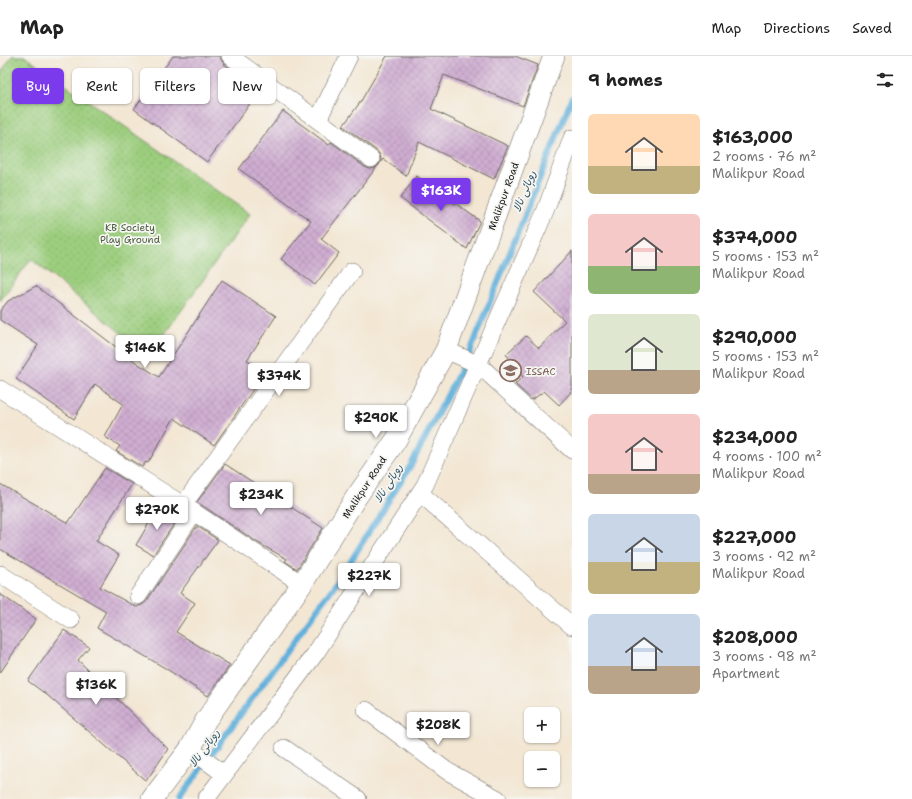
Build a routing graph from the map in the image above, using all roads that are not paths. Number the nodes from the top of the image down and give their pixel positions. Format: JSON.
{"nodes":[{"id":1,"x":230,"y":56,"type":"edge"},
{"id":2,"x":349,"y":56,"type":"edge"},
{"id":3,"x":554,"y":56,"type":"edge"},
{"id":4,"x":318,"y":120,"type":"junction"},
{"id":5,"x":572,"y":138,"type":"edge"},
{"id":6,"x":372,"y":159,"type":"dead end"},
{"id":7,"x":352,"y":271,"type":"dead end"},
{"id":8,"x":450,"y":352,"type":"junction"},
{"id":9,"x":479,"y":365,"type":"junction"},
{"id":10,"x":0,"y":390,"type":"edge"},
{"id":11,"x":572,"y":450,"type":"edge"},
{"id":12,"x":420,"y":493,"type":"junction"},
{"id":13,"x":189,"y":509,"type":"junction"},
{"id":14,"x":0,"y":574,"type":"edge"},
{"id":15,"x":302,"y":584,"type":"junction"},
{"id":16,"x":138,"y":596,"type":"dead end"},
{"id":17,"x":71,"y":620,"type":"dead end"},
{"id":18,"x":572,"y":626,"type":"edge"},
{"id":19,"x":366,"y":710,"type":"dead end"},
{"id":20,"x":284,"y":748,"type":"dead end"},
{"id":21,"x":195,"y":753,"type":"junction"},
{"id":22,"x":222,"y":772,"type":"junction"},
{"id":23,"x":152,"y":799,"type":"edge"},
{"id":24,"x":206,"y":799,"type":"edge"},
{"id":25,"x":358,"y":799,"type":"edge"},
{"id":26,"x":498,"y":799,"type":"edge"}],
"edges":[{"from":1,"to":4,"type":"street"},
{"from":2,"to":4,"type":"street"},
{"from":3,"to":8,"type":"street","name":"Malikpur Road"},
{"from":4,"to":6,"type":"street"},
{"from":5,"to":9,"type":"street"},
{"from":7,"to":13,"type":"street"},
{"from":8,"to":9,"type":"street"},
{"from":8,"to":15,"type":"street","name":"Malikpur Road"},
{"from":9,"to":11,"type":"street"},
{"from":9,"to":12,"type":"street"},
{"from":10,"to":13,"type":"street"},
{"from":12,"to":18,"type":"street"},
{"from":12,"to":22,"type":"street"},
{"from":13,"to":15,"type":"street"},
{"from":13,"to":16,"type":"street"},
{"from":14,"to":17,"type":"street"},
{"from":15,"to":21,"type":"street","name":"Malikpur Road"},
{"from":19,"to":26,"type":"street"},
{"from":20,"to":25,"type":"street"},
{"from":21,"to":22,"type":"street"},
{"from":21,"to":23,"type":"street","name":"Malikpur Road"},
{"from":22,"to":24,"type":"street"}]}
